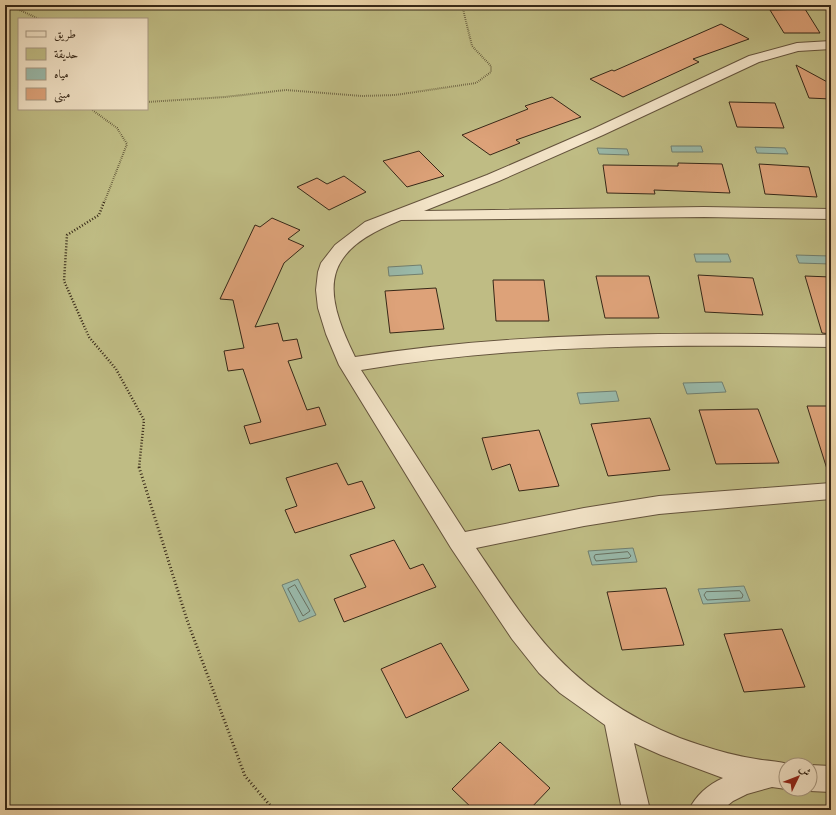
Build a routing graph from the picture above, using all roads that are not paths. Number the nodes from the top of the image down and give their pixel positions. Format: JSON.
{"nodes":[{"id":1,"x":831,"y":45,"type":"edge"},
{"id":2,"x":831,"y":214,"type":"edge"},
{"id":3,"x":391,"y":217,"type":"junction"},
{"id":4,"x":831,"y":341,"type":"edge"},
{"id":5,"x":349,"y":365,"type":"junction"},
{"id":6,"x":831,"y":491,"type":"edge"},
{"id":7,"x":459,"y":542,"type":"junction"},
{"id":8,"x":616,"y":718,"type":"junction"},
{"id":9,"x":778,"y":776,"type":"edge"},
{"id":10,"x":778,"y":776,"type":"edge"},
{"id":11,"x":818,"y":778,"type":"edge"},
{"id":12,"x":831,"y":779,"type":"edge"},
{"id":13,"x":636,"y":810,"type":"edge"},
{"id":14,"x":703,"y":810,"type":"edge"}],
"edges":[{"from":1,"to":3,"type":"street"},
{"from":2,"to":3,"type":"street"},
{"from":3,"to":5,"type":"street"},
{"from":4,"to":5,"type":"street"},
{"from":5,"to":7,"type":"street"},
{"from":6,"to":7,"type":"street"},
{"from":7,"to":8,"type":"street"},
{"from":8,"to":9,"type":"street"},
{"from":8,"to":13,"type":"street"},
{"from":10,"to":14,"type":"street"},
{"from":11,"to":12,"type":"street"}]}
